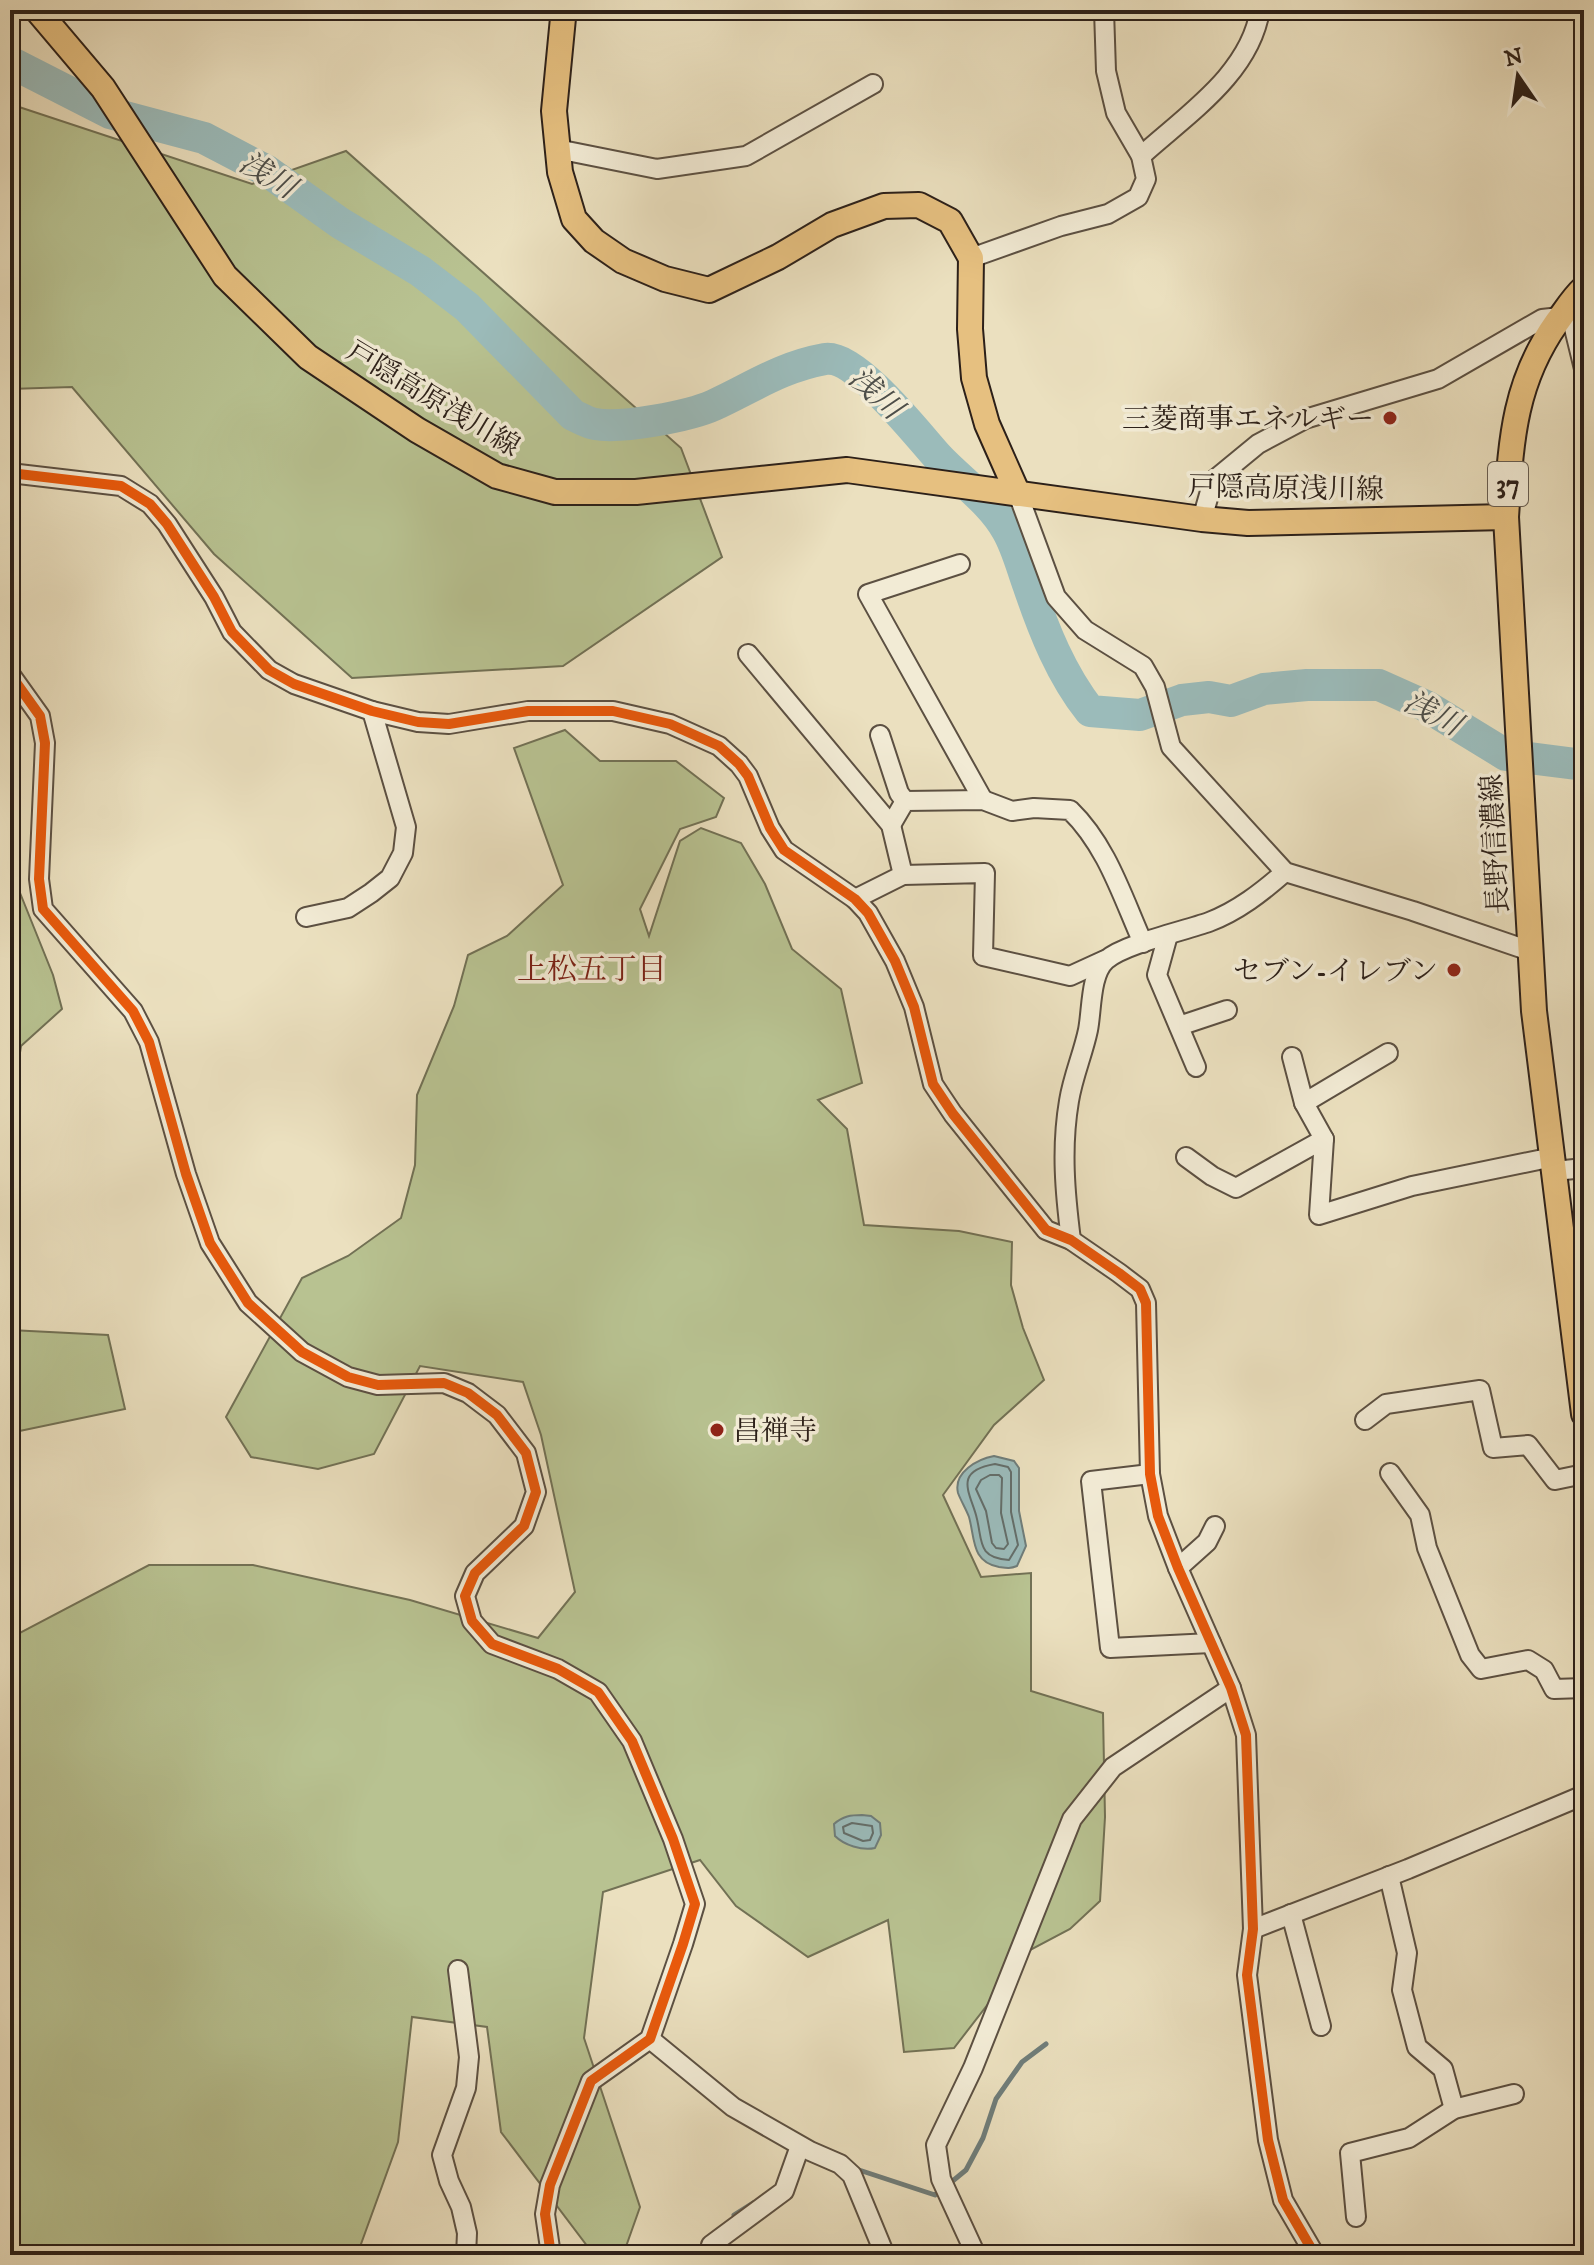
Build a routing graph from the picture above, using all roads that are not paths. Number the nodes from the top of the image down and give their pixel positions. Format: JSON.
{"nodes":[{"id":1,"x":37,"y":10,"type":"edge"},
{"id":2,"x":561,"y":10,"type":"edge"},
{"id":3,"x":1104,"y":10,"type":"edge"},
{"id":4,"x":1260,"y":10,"type":"edge"},
{"id":5,"x":873,"y":84,"type":"dead end"},
{"id":6,"x":557,"y":149,"type":"junction"},
{"id":7,"x":1141,"y":156,"type":"junction"},
{"id":8,"x":971,"y":258,"type":"junction"},
{"id":9,"x":1584,"y":288,"type":"edge"},
{"id":10,"x":1560,"y":317,"type":"junction"},
{"id":11,"x":1584,"y":369,"type":"edge"},
{"id":12,"x":10,"y":473,"type":"edge"},
{"id":13,"x":1009,"y":492,"type":"junction"},
{"id":14,"x":1506,"y":517,"type":"junction"},
{"id":15,"x":1202,"y":519,"type":"junction"},
{"id":16,"x":960,"y":564,"type":"dead end"},
{"id":17,"x":748,"y":654,"type":"dead end"},
{"id":18,"x":10,"y":674,"type":"edge"},
{"id":19,"x":372,"y":711,"type":"junction"},
{"id":20,"x":880,"y":735,"type":"dead end"},
{"id":21,"x":983,"y":800,"type":"junction"},
{"id":22,"x":905,"y":801,"type":"junction"},
{"id":23,"x":891,"y":825,"type":"junction"},
{"id":24,"x":1285,"y":872,"type":"junction"},
{"id":25,"x":903,"y":875,"type":"junction"},
{"id":26,"x":855,"y":899,"type":"junction"},
{"id":27,"x":306,"y":917,"type":"dead end"},
{"id":28,"x":1168,"y":935,"type":"junction"},
{"id":29,"x":1143,"y":943,"type":"junction"},
{"id":30,"x":1530,"y":951,"type":"junction"},
{"id":31,"x":1106,"y":960,"type":"junction"},
{"id":32,"x":1227,"y":1010,"type":"dead end"},
{"id":33,"x":1179,"y":1026,"type":"junction"},
{"id":34,"x":1388,"y":1053,"type":"dead end"},
{"id":35,"x":1292,"y":1057,"type":"dead end"},
{"id":36,"x":1196,"y":1067,"type":"dead end"},
{"id":37,"x":1304,"y":1103,"type":"junction"},
{"id":38,"x":1324,"y":1139,"type":"junction"},
{"id":39,"x":1186,"y":1157,"type":"dead end"},
{"id":40,"x":1554,"y":1164,"type":"junction"},
{"id":41,"x":1584,"y":1168,"type":"edge"},
{"id":42,"x":1071,"y":1240,"type":"junction"},
{"id":43,"x":1580,"y":1343,"type":"edge"},
{"id":44,"x":1584,"y":1414,"type":"edge"},
{"id":45,"x":1365,"y":1420,"type":"dead end"},
{"id":46,"x":1390,"y":1473,"type":"dead end"},
{"id":47,"x":1150,"y":1474,"type":"junction"},
{"id":48,"x":1584,"y":1474,"type":"edge"},
{"id":49,"x":1215,"y":1526,"type":"dead end"},
{"id":50,"x":1178,"y":1568,"type":"junction"},
{"id":51,"x":1211,"y":1643,"type":"junction"},
{"id":52,"x":1231,"y":1688,"type":"junction"},
{"id":53,"x":1584,"y":1688,"type":"edge"},
{"id":54,"x":1584,"y":1795,"type":"edge"},
{"id":55,"x":1389,"y":1876,"type":"junction"},
{"id":56,"x":1291,"y":1914,"type":"junction"},
{"id":57,"x":1253,"y":1929,"type":"junction"},
{"id":58,"x":458,"y":1970,"type":"dead end"},
{"id":59,"x":1321,"y":2026,"type":"dead end"},
{"id":60,"x":650,"y":2039,"type":"junction"},
{"id":61,"x":1514,"y":2094,"type":"dead end"},
{"id":62,"x":1454,"y":2109,"type":"junction"},
{"id":63,"x":800,"y":2146,"type":"junction"},
{"id":64,"x":1356,"y":2217,"type":"dead end"},
{"id":65,"x":711,"y":2245,"type":"dead end"},
{"id":66,"x":466,"y":2255,"type":"edge"},
{"id":67,"x":551,"y":2255,"type":"edge"},
{"id":68,"x":885,"y":2255,"type":"edge"},
{"id":69,"x":976,"y":2255,"type":"edge"},
{"id":70,"x":1315,"y":2255,"type":"edge"}],
"edges":[{"from":1,"to":13,"type":"main road","name":"戸隠高原浅川線"},
{"from":2,"to":6,"type":"main road"},
{"from":3,"to":7,"type":"street"},
{"from":4,"to":7,"type":"street"},
{"from":5,"to":6,"type":"street"},
{"from":6,"to":8,"type":"main road"},
{"from":7,"to":8,"type":"street"},
{"from":8,"to":13,"type":"main road"},
{"from":9,"to":10,"type":"main road","name":"長野信濃線","number":"37"},
{"from":10,"to":11,"type":"street"},
{"from":10,"to":14,"type":"main road","name":"長野信濃線","number":"37"},
{"from":10,"to":15,"type":"street"},
{"from":12,"to":19,"type":"street"},
{"from":13,"to":15,"type":"main road","name":"戸隠高原浅川線"},
{"from":13,"to":24,"type":"street"},
{"from":14,"to":15,"type":"main road","name":"戸隠高原浅川線"},
{"from":14,"to":30,"type":"main road","name":"長野信濃線","number":"37"},
{"from":16,"to":21,"type":"street"},
{"from":17,"to":23,"type":"street"},
{"from":18,"to":60,"type":"street"},
{"from":19,"to":26,"type":"street"},
{"from":19,"to":27,"type":"street"},
{"from":20,"to":22,"type":"street"},
{"from":21,"to":22,"type":"street"},
{"from":21,"to":29,"type":"street"},
{"from":22,"to":23,"type":"street"},
{"from":23,"to":25,"type":"street"},
{"from":24,"to":28,"type":"street"},
{"from":24,"to":30,"type":"street"},
{"from":25,"to":26,"type":"street"},
{"from":25,"to":31,"type":"street"},
{"from":26,"to":42,"type":"street"},
{"from":28,"to":29,"type":"street"},
{"from":28,"to":33,"type":"street"},
{"from":29,"to":31,"type":"street"},
{"from":30,"to":40,"type":"main road","name":"長野信濃線","number":"37"},
{"from":31,"to":42,"type":"street"},
{"from":32,"to":33,"type":"street"},
{"from":33,"to":36,"type":"street"},
{"from":34,"to":37,"type":"street"},
{"from":35,"to":37,"type":"street"},
{"from":37,"to":38,"type":"street"},
{"from":38,"to":39,"type":"street"},
{"from":38,"to":40,"type":"street"},
{"from":40,"to":41,"type":"street"},
{"from":40,"to":43,"type":"main road","name":"長野信濃線","number":"37"},
{"from":42,"to":47,"type":"street"},
{"from":43,"to":44,"type":"main road","name":"長野信濃線","number":"37"},
{"from":45,"to":48,"type":"street"},
{"from":46,"to":53,"type":"street"},
{"from":47,"to":50,"type":"street"},
{"from":47,"to":51,"type":"street"},
{"from":49,"to":50,"type":"street"},
{"from":50,"to":51,"type":"street"},
{"from":51,"to":52,"type":"street"},
{"from":52,"to":57,"type":"street"},
{"from":52,"to":69,"type":"street"},
{"from":54,"to":55,"type":"street"},
{"from":55,"to":56,"type":"street"},
{"from":55,"to":62,"type":"street"},
{"from":56,"to":57,"type":"street"},
{"from":56,"to":59,"type":"street"},
{"from":57,"to":70,"type":"street"},
{"from":58,"to":66,"type":"street"},
{"from":60,"to":63,"type":"street"},
{"from":60,"to":67,"type":"street"},
{"from":61,"to":62,"type":"street"},
{"from":62,"to":64,"type":"street"},
{"from":63,"to":65,"type":"street"},
{"from":63,"to":68,"type":"street"}]}
